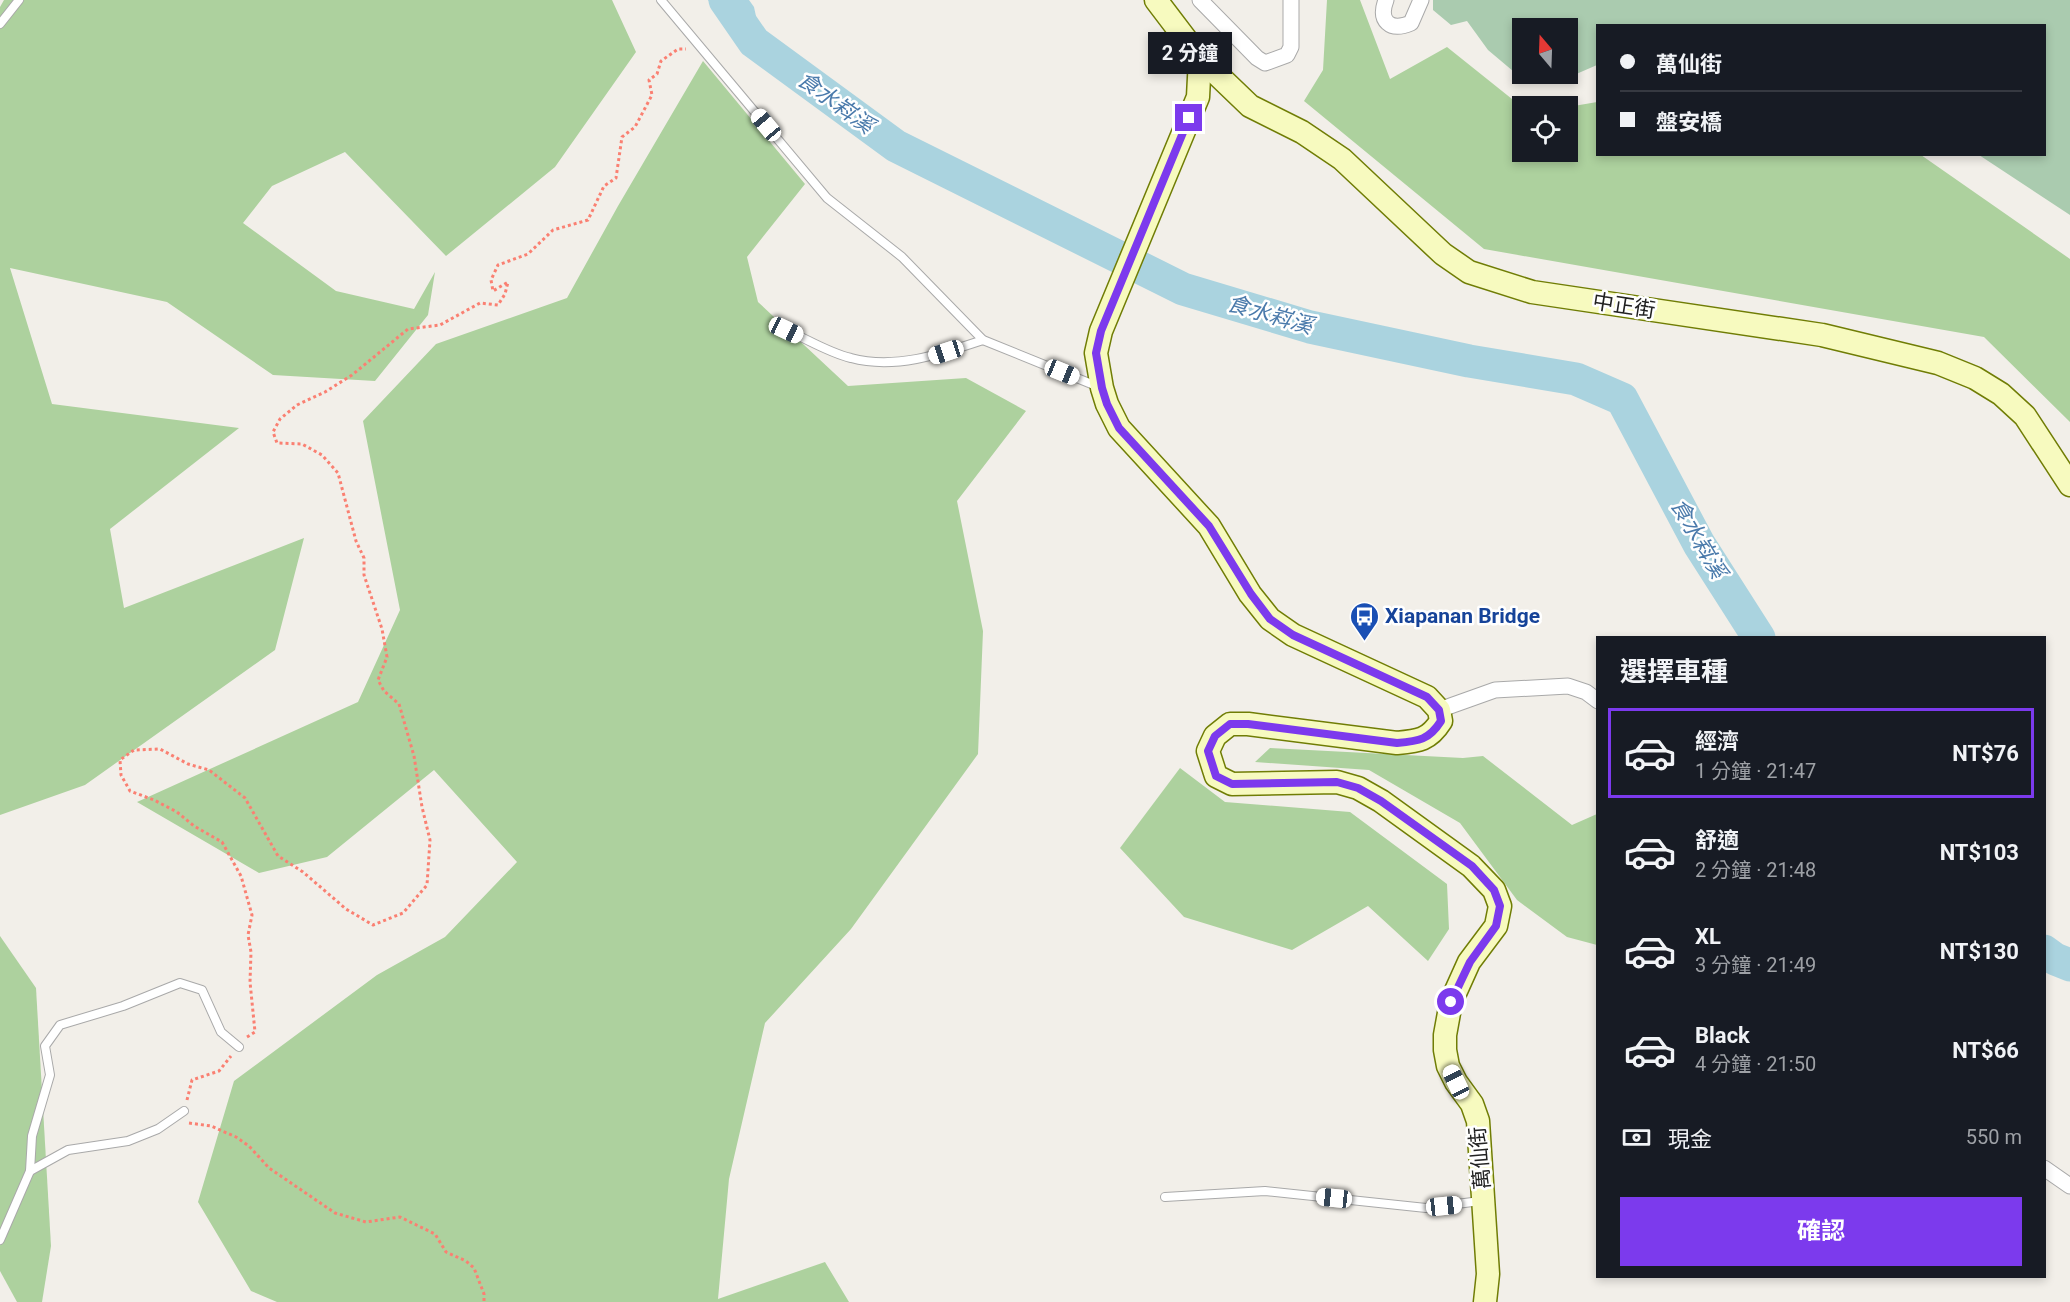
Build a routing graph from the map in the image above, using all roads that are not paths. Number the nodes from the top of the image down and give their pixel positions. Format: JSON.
{"nodes":[{"id":1,"x":19,"y":0,"type":"edge"},
{"id":2,"x":661,"y":0,"type":"edge"},
{"id":3,"x":1156,"y":0,"type":"edge"},
{"id":4,"x":1200,"y":0,"type":"edge"},
{"id":5,"x":1291,"y":0,"type":"edge"},
{"id":6,"x":1386,"y":0,"type":"edge"},
{"id":7,"x":1421,"y":0,"type":"edge"},
{"id":8,"x":0,"y":24,"type":"edge"},
{"id":9,"x":1200,"y":58,"type":"junction"},
{"id":10,"x":786,"y":330,"type":"dead end"},
{"id":11,"x":983,"y":340,"type":"junction"},
{"id":12,"x":1102,"y":388,"type":"junction"},
{"id":13,"x":2070,"y":485,"type":"edge"},
{"id":14,"x":1596,"y":700,"type":"edge"},
{"id":15,"x":1439,"y":710,"type":"junction"},
{"id":16,"x":239,"y":1047,"type":"road end"},
{"id":17,"x":184,"y":1111,"type":"road end"},
{"id":18,"x":2046,"y":1169,"type":"edge"},
{"id":19,"x":30,"y":1171,"type":"junction"},
{"id":20,"x":2070,"y":1186,"type":"edge"},
{"id":21,"x":1165,"y":1197,"type":"dead end"},
{"id":22,"x":1483,"y":1200,"type":"junction"},
{"id":23,"x":0,"y":1240,"type":"edge"},
{"id":24,"x":1485,"y":1302,"type":"edge"}],
"edges":[{"from":1,"to":8,"type":"lane"},
{"from":2,"to":11,"type":"lane"},
{"from":3,"to":9,"type":"street","name":"中正街"},
{"from":4,"to":5,"type":"street"},
{"from":6,"to":7,"type":"street"},
{"from":9,"to":12,"type":"street"},
{"from":9,"to":13,"type":"street","name":"中正街"},
{"from":10,"to":11,"type":"lane"},
{"from":11,"to":12,"type":"lane"},
{"from":12,"to":15,"type":"street"},
{"from":14,"to":15,"type":"street"},
{"from":15,"to":22,"type":"street","name":"萬仙街"},
{"from":16,"to":19,"type":"lane"},
{"from":17,"to":19,"type":"lane"},
{"from":18,"to":20,"type":"street"},
{"from":19,"to":23,"type":"lane"},
{"from":21,"to":22,"type":"lane"},
{"from":22,"to":24,"type":"street","name":"萬仙街"}]}
